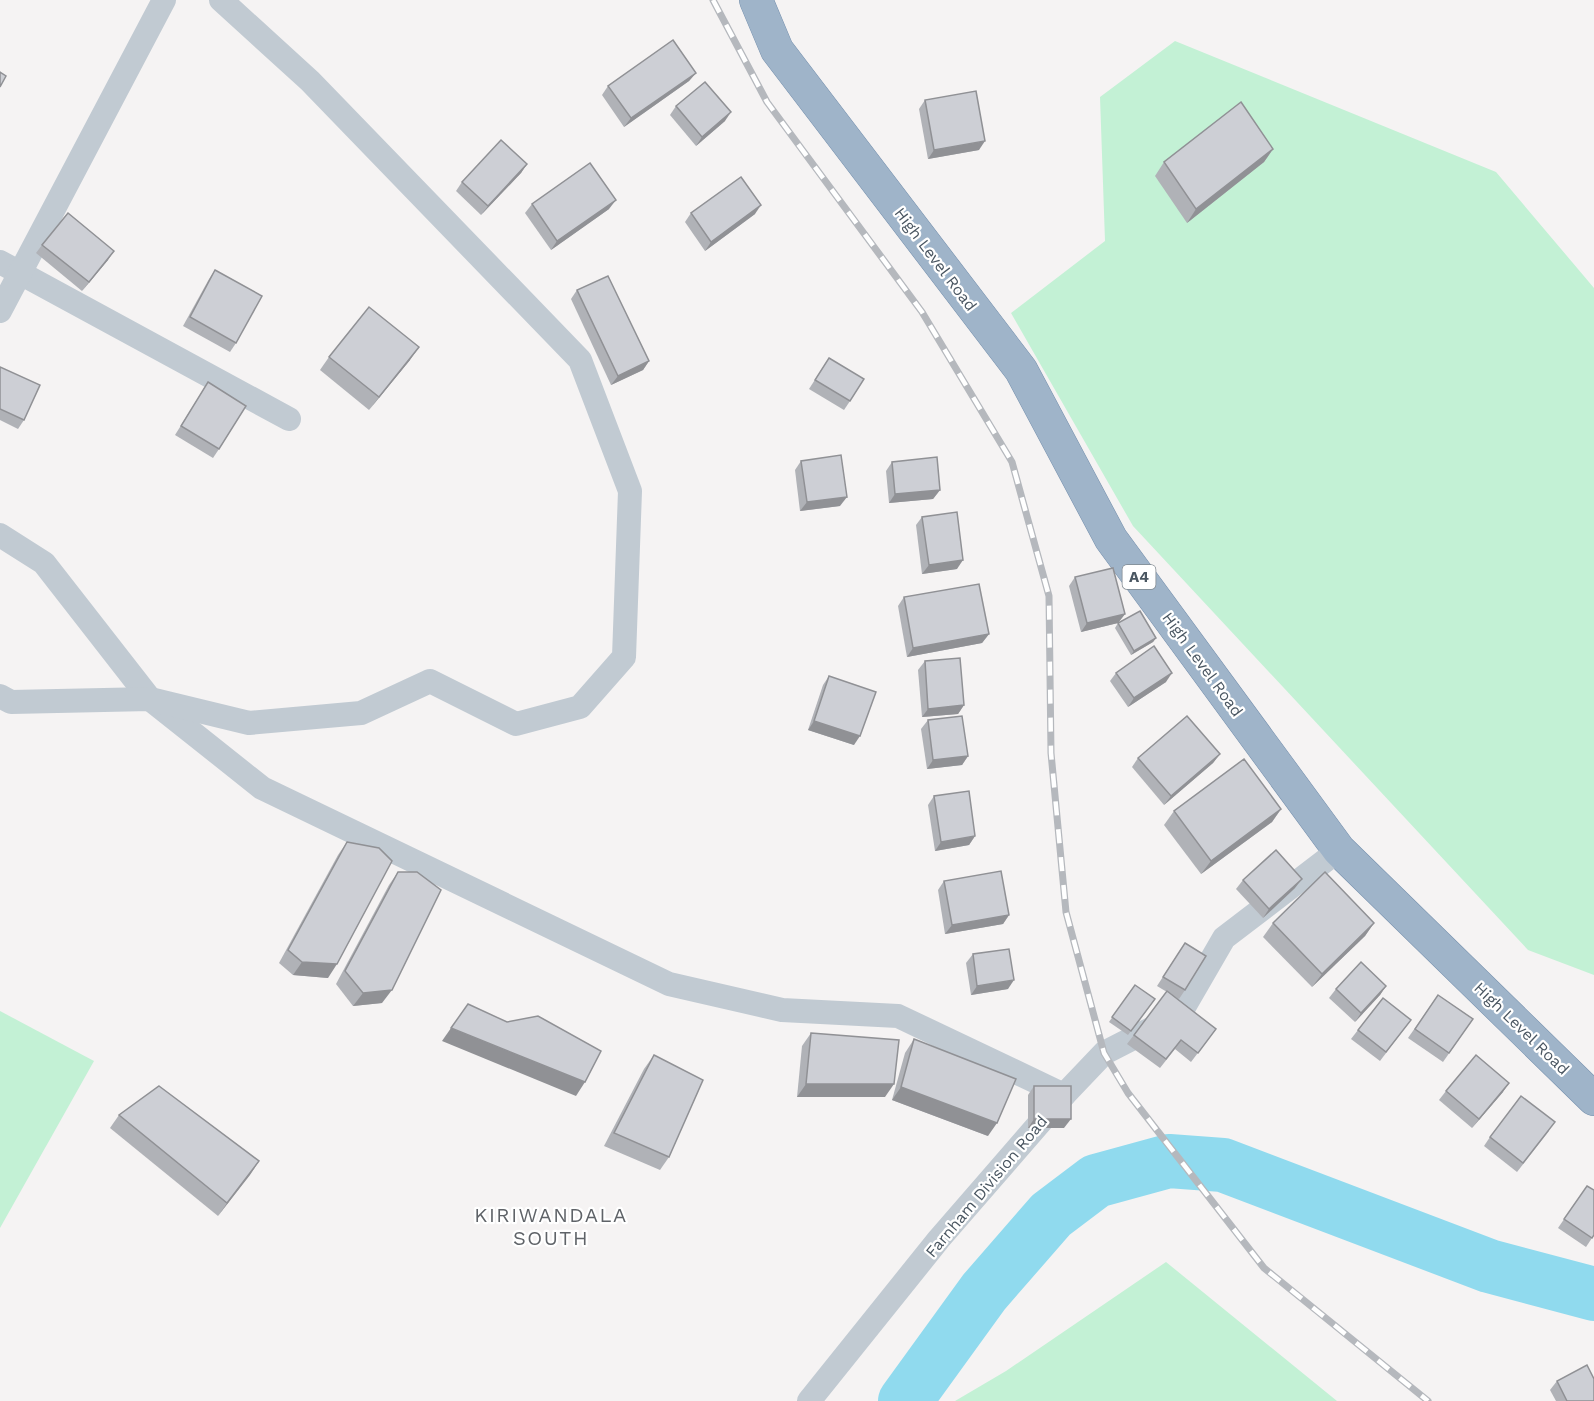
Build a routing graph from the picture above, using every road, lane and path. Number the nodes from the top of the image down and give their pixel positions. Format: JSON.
{"nodes":[{"id":1,"x":164,"y":0,"type":"edge"},
{"id":2,"x":221,"y":0,"type":"edge"},
{"id":3,"x":756,"y":0,"type":"edge"},
{"id":4,"x":10,"y":267,"type":"edge"},
{"id":5,"x":0,"y":311,"type":"edge"},
{"id":6,"x":290,"y":419,"type":"dead end"},
{"id":7,"x":0,"y":535,"type":"edge"},
{"id":8,"x":0,"y":696,"type":"edge"},
{"id":9,"x":150,"y":699,"type":"junction"},
{"id":10,"x":1339,"y":850,"type":"junction"},
{"id":11,"x":1064,"y":1095,"type":"junction"},
{"id":12,"x":1594,"y":1099,"type":"edge"},
{"id":13,"x":808,"y":1401,"type":"edge"}],
"edges":[{"from":1,"to":4,"type":"street"},
{"from":2,"to":9,"type":"street"},
{"from":3,"to":10,"type":"highway","name":"High Level Road","number":"A4"},
{"from":4,"to":5,"type":"street"},
{"from":4,"to":6,"type":"street"},
{"from":7,"to":9,"type":"street"},
{"from":8,"to":9,"type":"street"},
{"from":9,"to":11,"type":"street"},
{"from":10,"to":11,"type":"street","name":"Farnham Division Road"},
{"from":10,"to":12,"type":"highway","name":"High Level Road","number":"A4"},
{"from":11,"to":13,"type":"street","name":"Farnham Division Road"}]}
